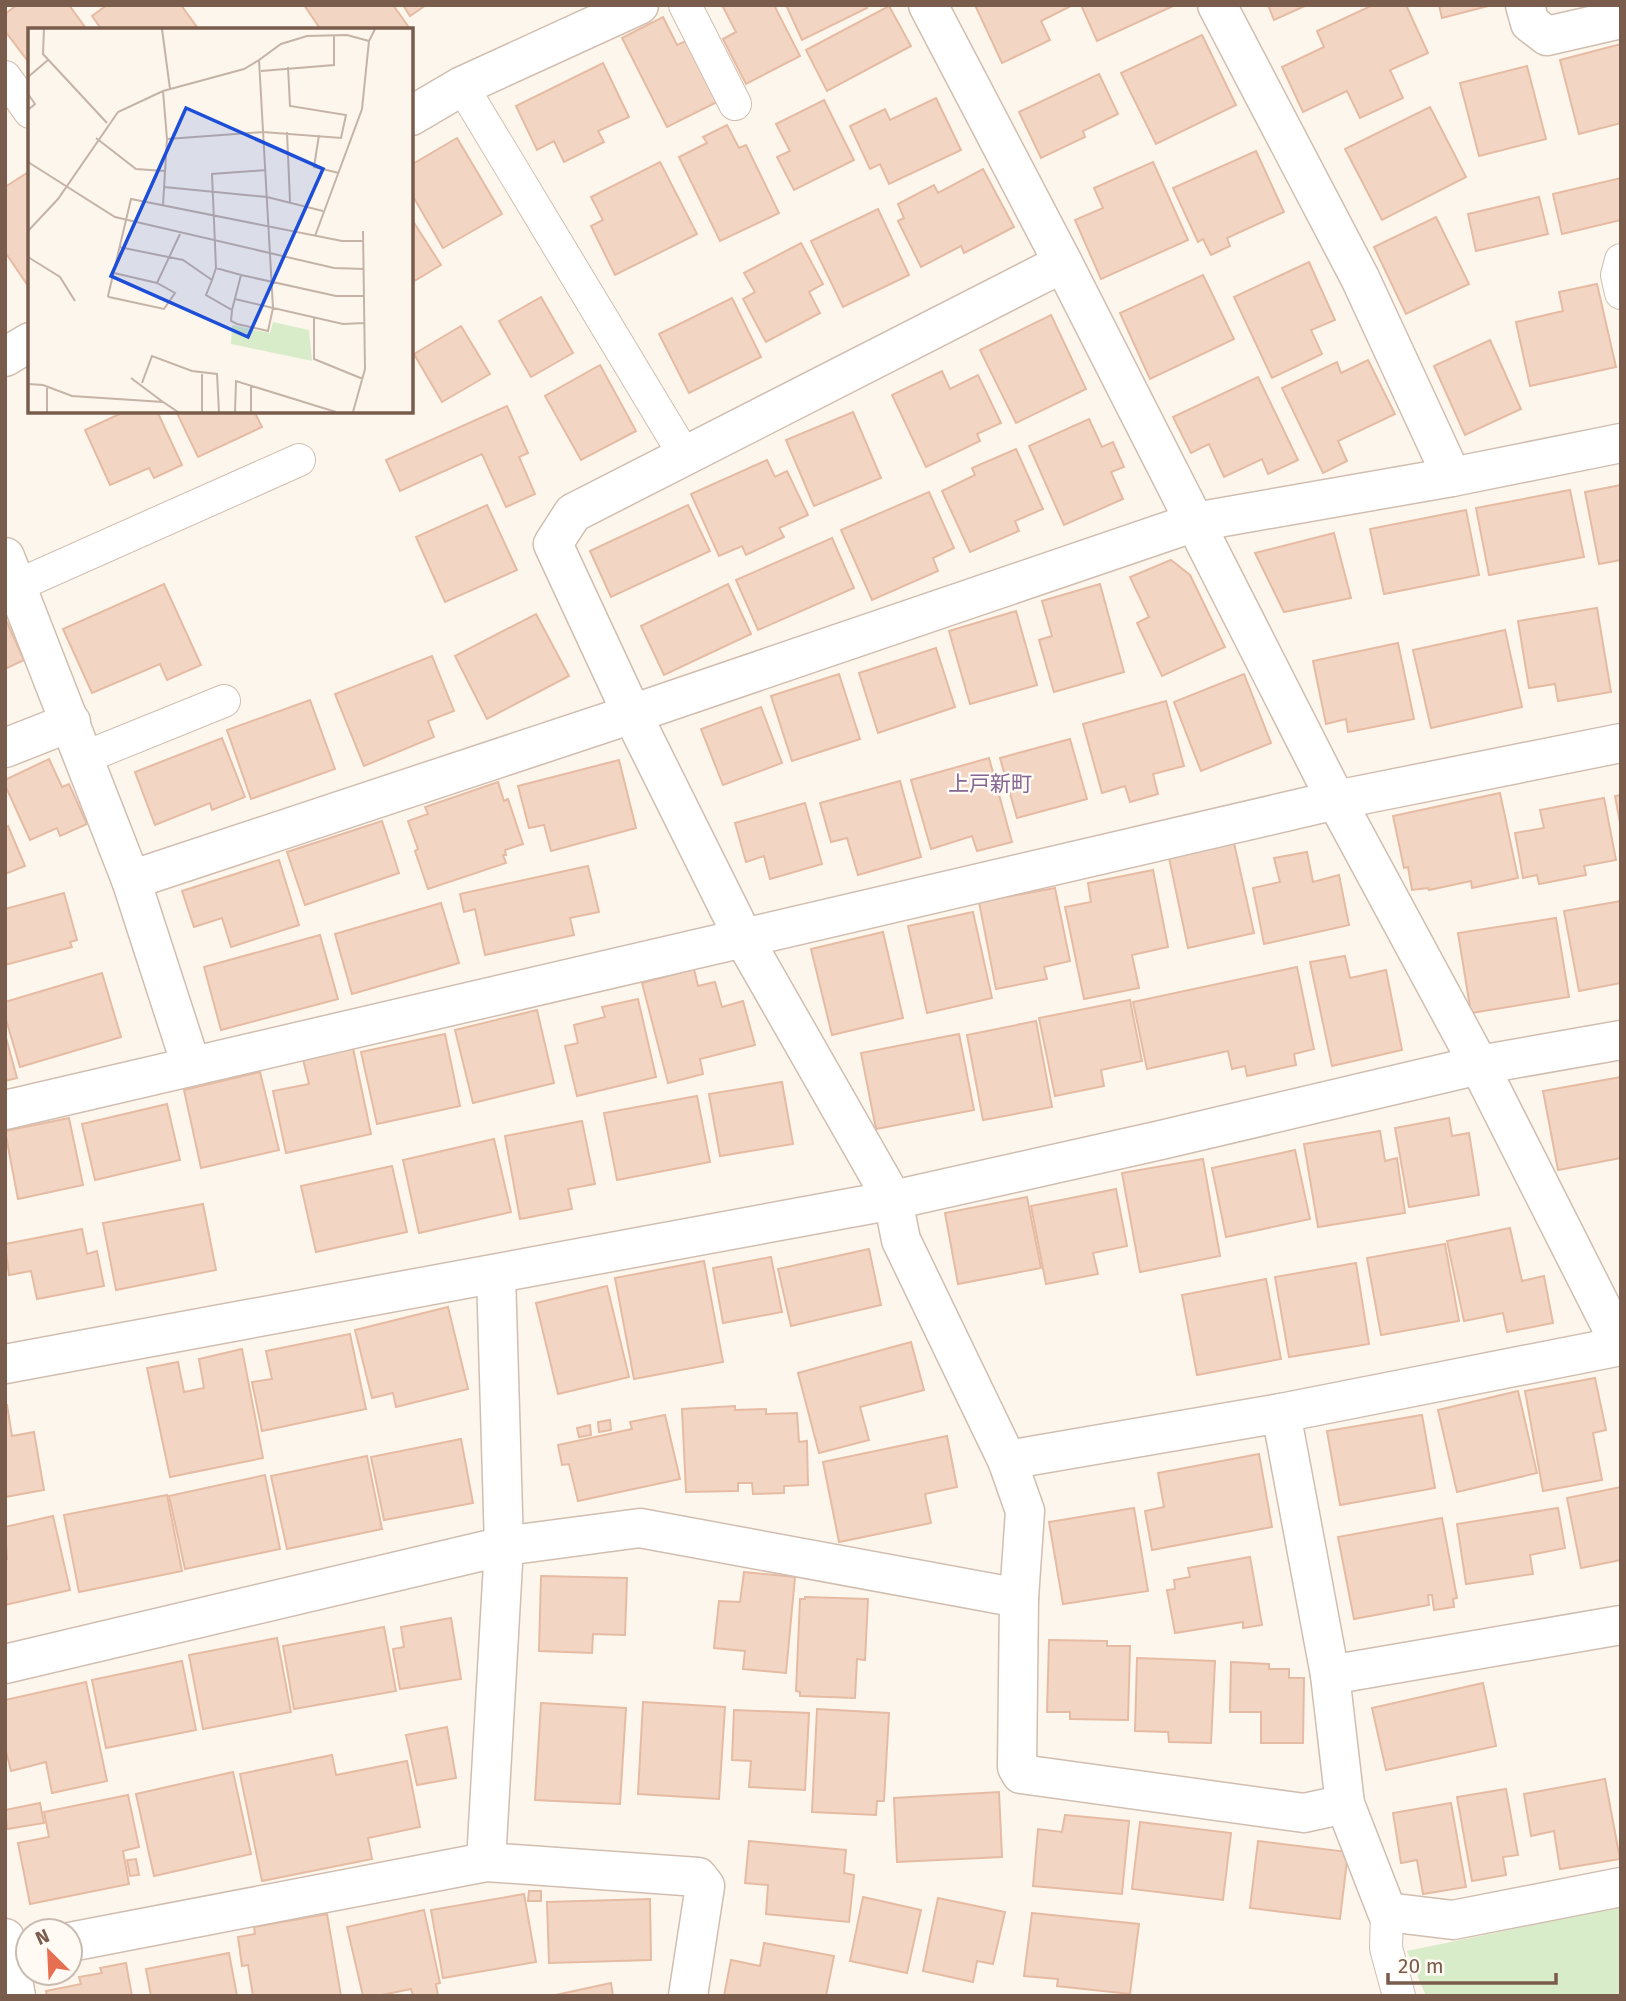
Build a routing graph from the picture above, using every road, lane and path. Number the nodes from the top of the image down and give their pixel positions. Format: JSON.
{"nodes":[{"id":1,"x":639,"y":5,"type":"edge"},
{"id":2,"x":685,"y":5,"type":"edge"},
{"id":3,"x":928,"y":5,"type":"edge"},
{"id":4,"x":1217,"y":5,"type":"edge"},
{"id":5,"x":1525,"y":5,"type":"edge"},
{"id":6,"x":1621,"y":19,"type":"edge"},
{"id":7,"x":5,"y":77,"type":"edge"},
{"id":8,"x":462,"y":86,"type":"junction"},
{"id":9,"x":735,"y":104,"type":"dead end"},
{"id":10,"x":28,"y":109,"type":"edge"},
{"id":11,"x":413,"y":115,"type":"edge"},
{"id":12,"x":1621,"y":260,"type":"edge"},
{"id":13,"x":1063,"y":263,"type":"junction"},
{"id":14,"x":1621,"y":293,"type":"edge"},
{"id":15,"x":28,"y":343,"type":"edge"},
{"id":16,"x":5,"y":357,"type":"edge"},
{"id":17,"x":1621,"y":443,"type":"edge"},
{"id":18,"x":685,"y":456,"type":"junction"},
{"id":19,"x":299,"y":460,"type":"dead end"},
{"id":20,"x":1452,"y":477,"type":"junction"},
{"id":21,"x":1195,"y":522,"type":"junction"},
{"id":22,"x":11,"y":571,"type":"edge"},
{"id":23,"x":224,"y":701,"type":"dead end"},
{"id":24,"x":632,"y":714,"type":"junction"},
{"id":25,"x":71,"y":722,"type":"junction"},
{"id":26,"x":1621,"y":743,"type":"edge"},
{"id":27,"x":5,"y":748,"type":"edge"},
{"id":28,"x":83,"y":758,"type":"junction"},
{"id":29,"x":1336,"y":800,"type":"junction"},
{"id":30,"x":131,"y":880,"type":"junction"},
{"id":31,"x":744,"y":939,"type":"junction"},
{"id":32,"x":1621,"y":1040,"type":"edge"},
{"id":33,"x":191,"y":1065,"type":"junction"},
{"id":34,"x":1479,"y":1065,"type":"junction"},
{"id":35,"x":5,"y":1110,"type":"edge"},
{"id":36,"x":893,"y":1200,"type":"junction"},
{"id":37,"x":496,"y":1274,"type":"junction"},
{"id":38,"x":1621,"y":1346,"type":"edge"},
{"id":39,"x":5,"y":1364,"type":"edge"},
{"id":40,"x":1281,"y":1413,"type":"junction"},
{"id":41,"x":1007,"y":1460,"type":"junction"},
{"id":42,"x":504,"y":1546,"type":"junction"},
{"id":43,"x":1020,"y":1598,"type":"junction"},
{"id":44,"x":1621,"y":1625,"type":"edge"},
{"id":45,"x":5,"y":1664,"type":"edge"},
{"id":46,"x":1330,"y":1675,"type":"junction"},
{"id":47,"x":1345,"y":1804,"type":"junction"},
{"id":48,"x":485,"y":1862,"type":"junction"},
{"id":49,"x":1621,"y":1887,"type":"edge"},
{"id":50,"x":1387,"y":1912,"type":"junction"},
{"id":51,"x":84,"y":1939,"type":"edge"},
{"id":52,"x":688,"y":1996,"type":"edge"},
{"id":53,"x":1399,"y":1996,"type":"edge"}],
"edges":[{"from":1,"to":8,"type":"street"},
{"from":2,"to":9,"type":"lane"},
{"from":3,"to":13,"type":"street"},
{"from":4,"to":20,"type":"street"},
{"from":5,"to":6,"type":"street"},
{"from":7,"to":10,"type":"lane"},
{"from":8,"to":11,"type":"street"},
{"from":8,"to":18,"type":"lane"},
{"from":12,"to":14,"type":"lane"},
{"from":13,"to":18,"type":"street"},
{"from":13,"to":21,"type":"street"},
{"from":15,"to":16,"type":"street"},
{"from":17,"to":20,"type":"street"},
{"from":18,"to":24,"type":"street"},
{"from":19,"to":22,"type":"lane"},
{"from":20,"to":21,"type":"street"},
{"from":21,"to":24,"type":"street"},
{"from":21,"to":29,"type":"street"},
{"from":22,"to":25,"type":"street"},
{"from":23,"to":28,"type":"lane"},
{"from":24,"to":30,"type":"street"},
{"from":24,"to":31,"type":"street"},
{"from":25,"to":27,"type":"street"},
{"from":25,"to":28,"type":"street"},
{"from":26,"to":29,"type":"street"},
{"from":28,"to":30,"type":"street"},
{"from":29,"to":31,"type":"street"},
{"from":29,"to":34,"type":"street"},
{"from":30,"to":33,"type":"street"},
{"from":31,"to":33,"type":"street"},
{"from":31,"to":36,"type":"street"},
{"from":32,"to":34,"type":"street"},
{"from":33,"to":35,"type":"street"},
{"from":34,"to":36,"type":"street"},
{"from":34,"to":38,"type":"street"},
{"from":36,"to":37,"type":"street"},
{"from":36,"to":41,"type":"street"},
{"from":37,"to":39,"type":"street"},
{"from":37,"to":42,"type":"street"},
{"from":38,"to":40,"type":"street"},
{"from":40,"to":41,"type":"street"},
{"from":40,"to":46,"type":"street"},
{"from":41,"to":43,"type":"street"},
{"from":42,"to":43,"type":"street"},
{"from":42,"to":45,"type":"street"},
{"from":42,"to":48,"type":"street"},
{"from":43,"to":47,"type":"street"},
{"from":44,"to":46,"type":"street"},
{"from":46,"to":47,"type":"street"},
{"from":47,"to":50,"type":"street"},
{"from":48,"to":51,"type":"street"},
{"from":48,"to":52,"type":"street"},
{"from":49,"to":50,"type":"street"},
{"from":50,"to":53,"type":"lane"}]}
